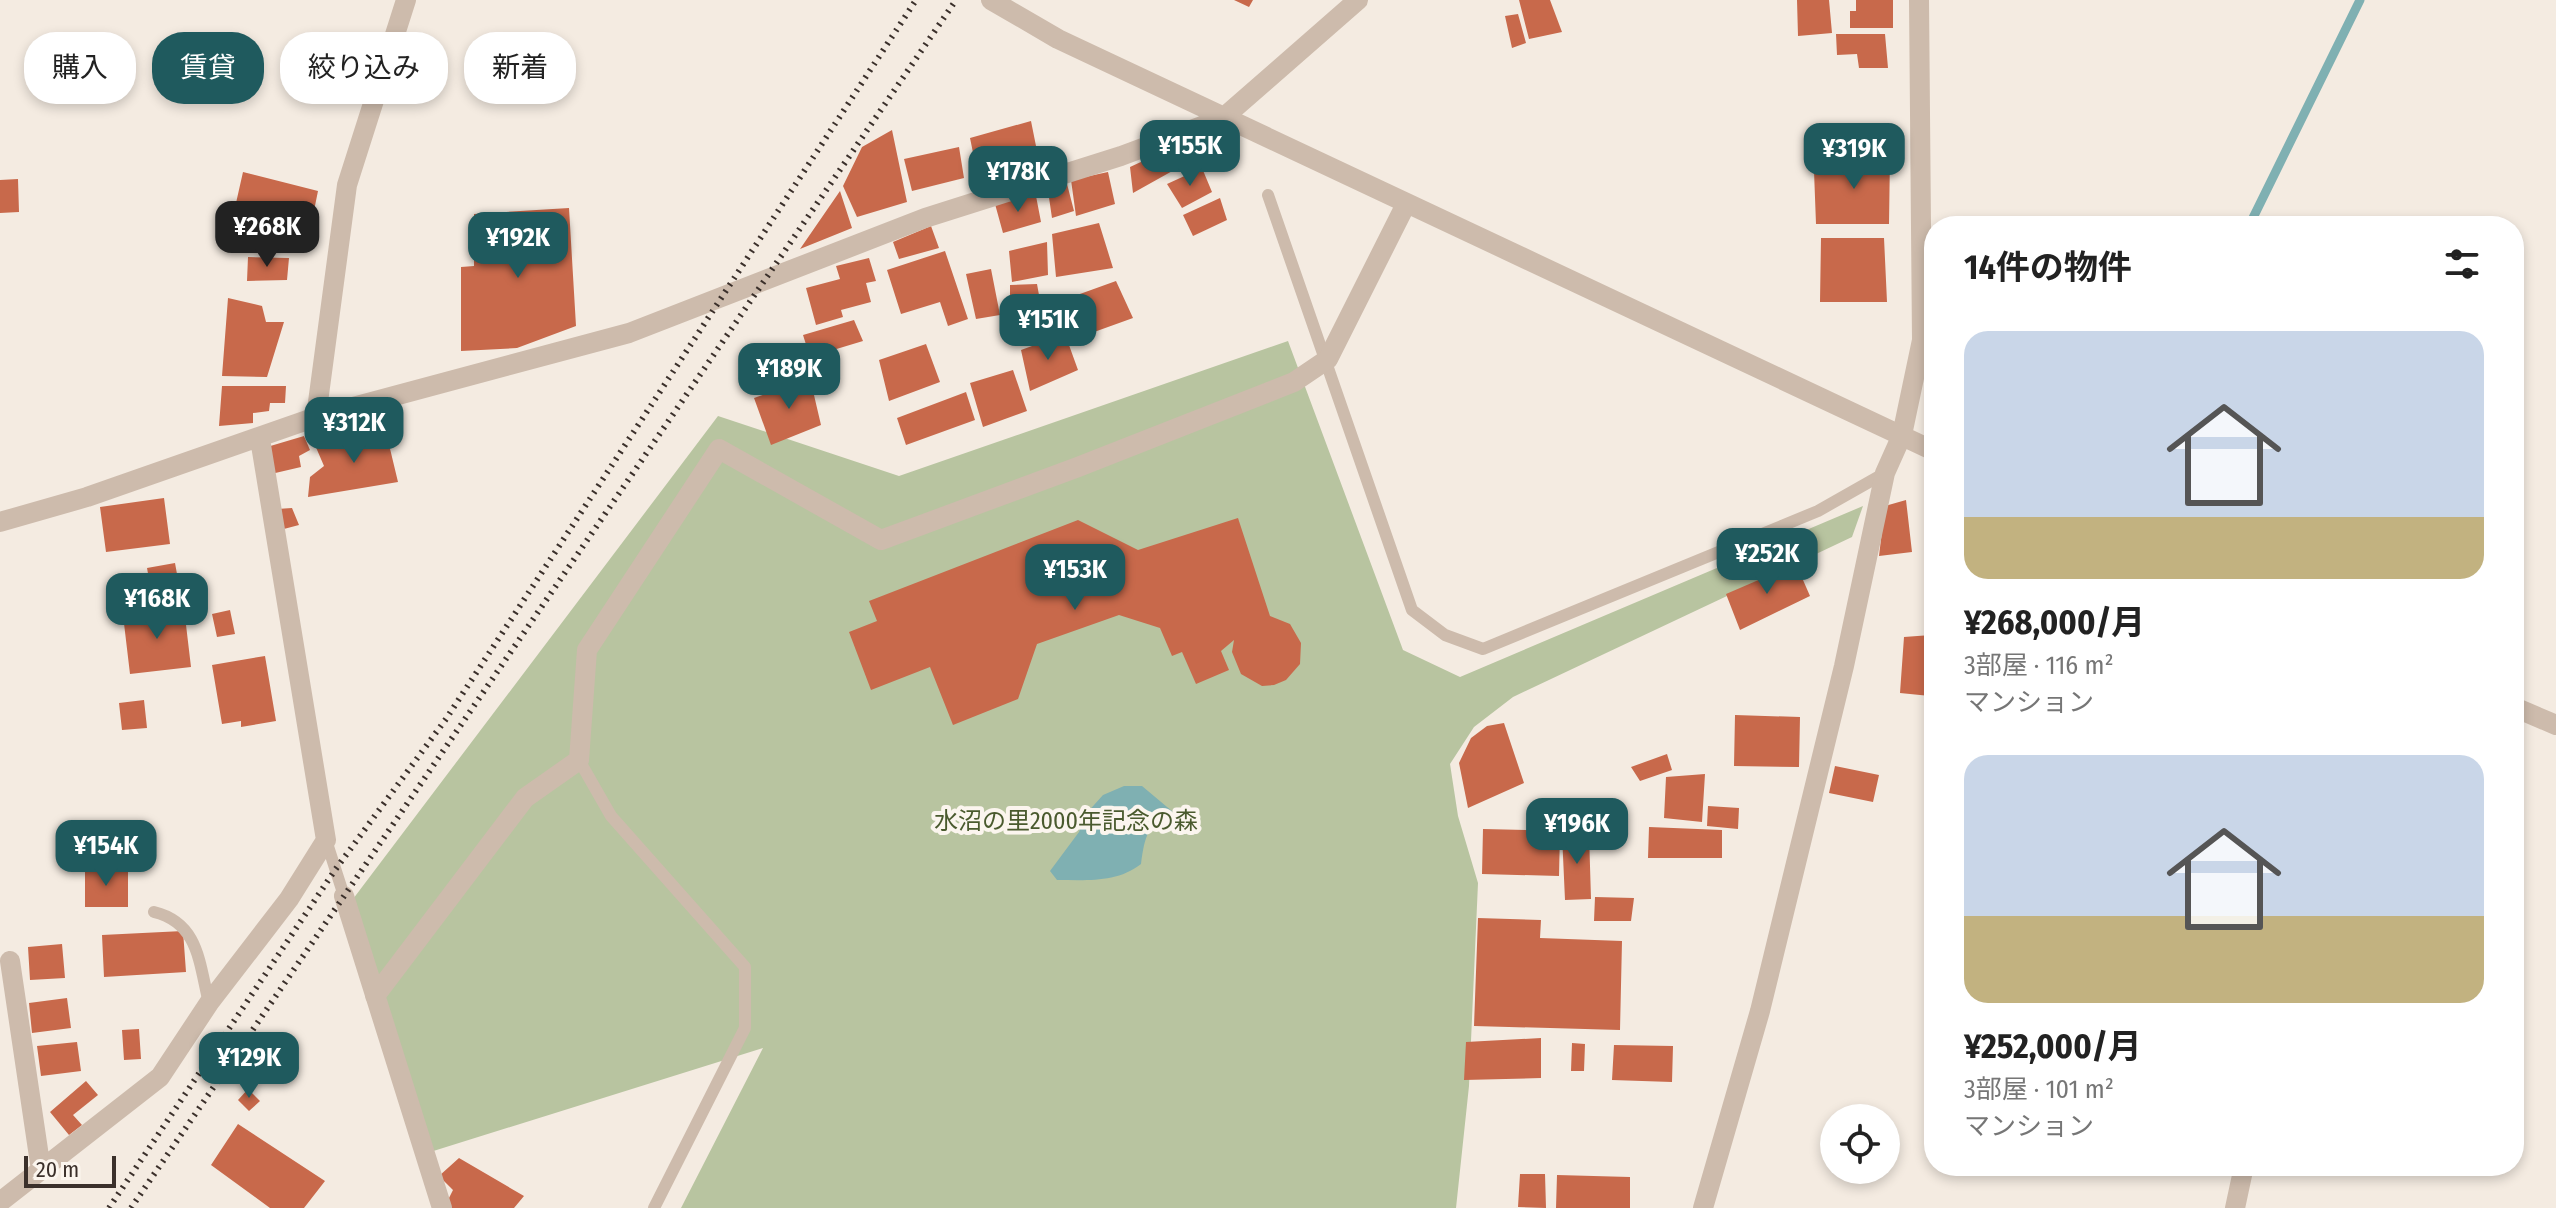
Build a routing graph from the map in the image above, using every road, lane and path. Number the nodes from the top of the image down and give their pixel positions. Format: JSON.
{"nodes":[{"id":1,"x":406,"y":0,"type":"edge"},
{"id":2,"x":991,"y":0,"type":"edge"},
{"id":3,"x":1358,"y":0,"type":"edge"},
{"id":4,"x":1919,"y":0,"type":"edge"},
{"id":5,"x":1223,"y":118,"type":"junction"},
{"id":6,"x":1268,"y":195,"type":"dead end"},
{"id":7,"x":1406,"y":204,"type":"junction"},
{"id":8,"x":1328,"y":359,"type":"junction"},
{"id":9,"x":316,"y":417,"type":"junction"},
{"id":10,"x":1902,"y":435,"type":"junction"},
{"id":11,"x":260,"y":439,"type":"junction"},
{"id":12,"x":1924,"y":446,"type":"edge"},
{"id":13,"x":1885,"y":473,"type":"junction"},
{"id":14,"x":0,"y":522,"type":"edge"},
{"id":15,"x":2524,"y":711,"type":"edge"},
{"id":16,"x":2556,"y":725,"type":"edge"},
{"id":17,"x":579,"y":760,"type":"junction"},
{"id":18,"x":326,"y":840,"type":"junction"},
{"id":19,"x":344,"y":896,"type":"joint"},
{"id":20,"x":154,"y":912,"type":"dead end"},
{"id":21,"x":10,"y":961,"type":"dead end"},
{"id":22,"x":375,"y":996,"type":"junction"},
{"id":23,"x":209,"y":1003,"type":"junction"},
{"id":24,"x":41,"y":1170,"type":"junction"},
{"id":25,"x":2242,"y":1176,"type":"edge"},
{"id":26,"x":0,"y":1202,"type":"edge"},
{"id":27,"x":442,"y":1208,"type":"edge"},
{"id":28,"x":654,"y":1208,"type":"edge"},
{"id":29,"x":1703,"y":1208,"type":"edge"},
{"id":30,"x":2235,"y":1208,"type":"edge"}],
"edges":[{"from":1,"to":9,"type":"street"},
{"from":2,"to":5,"type":"street"},
{"from":3,"to":5,"type":"street"},
{"from":4,"to":10,"type":"street"},
{"from":5,"to":7,"type":"street"},
{"from":5,"to":9,"type":"street"},
{"from":6,"to":8,"type":"lane"},
{"from":7,"to":8,"type":"street"},
{"from":7,"to":10,"type":"street"},
{"from":8,"to":13,"type":"lane"},
{"from":8,"to":17,"type":"street"},
{"from":9,"to":11,"type":"street"},
{"from":10,"to":12,"type":"street"},
{"from":10,"to":13,"type":"street"},
{"from":11,"to":14,"type":"street"},
{"from":11,"to":18,"type":"street"},
{"from":13,"to":29,"type":"street"},
{"from":15,"to":16,"type":"street"},
{"from":17,"to":22,"type":"street"},
{"from":17,"to":28,"type":"lane"},
{"from":18,"to":19,"type":"lane"},
{"from":18,"to":23,"type":"street"},
{"from":19,"to":22,"type":"street"},
{"from":20,"to":23,"type":"lane"},
{"from":21,"to":24,"type":"street"},
{"from":22,"to":27,"type":"street"},
{"from":23,"to":24,"type":"street"},
{"from":24,"to":26,"type":"street"},
{"from":25,"to":30,"type":"street"}]}
